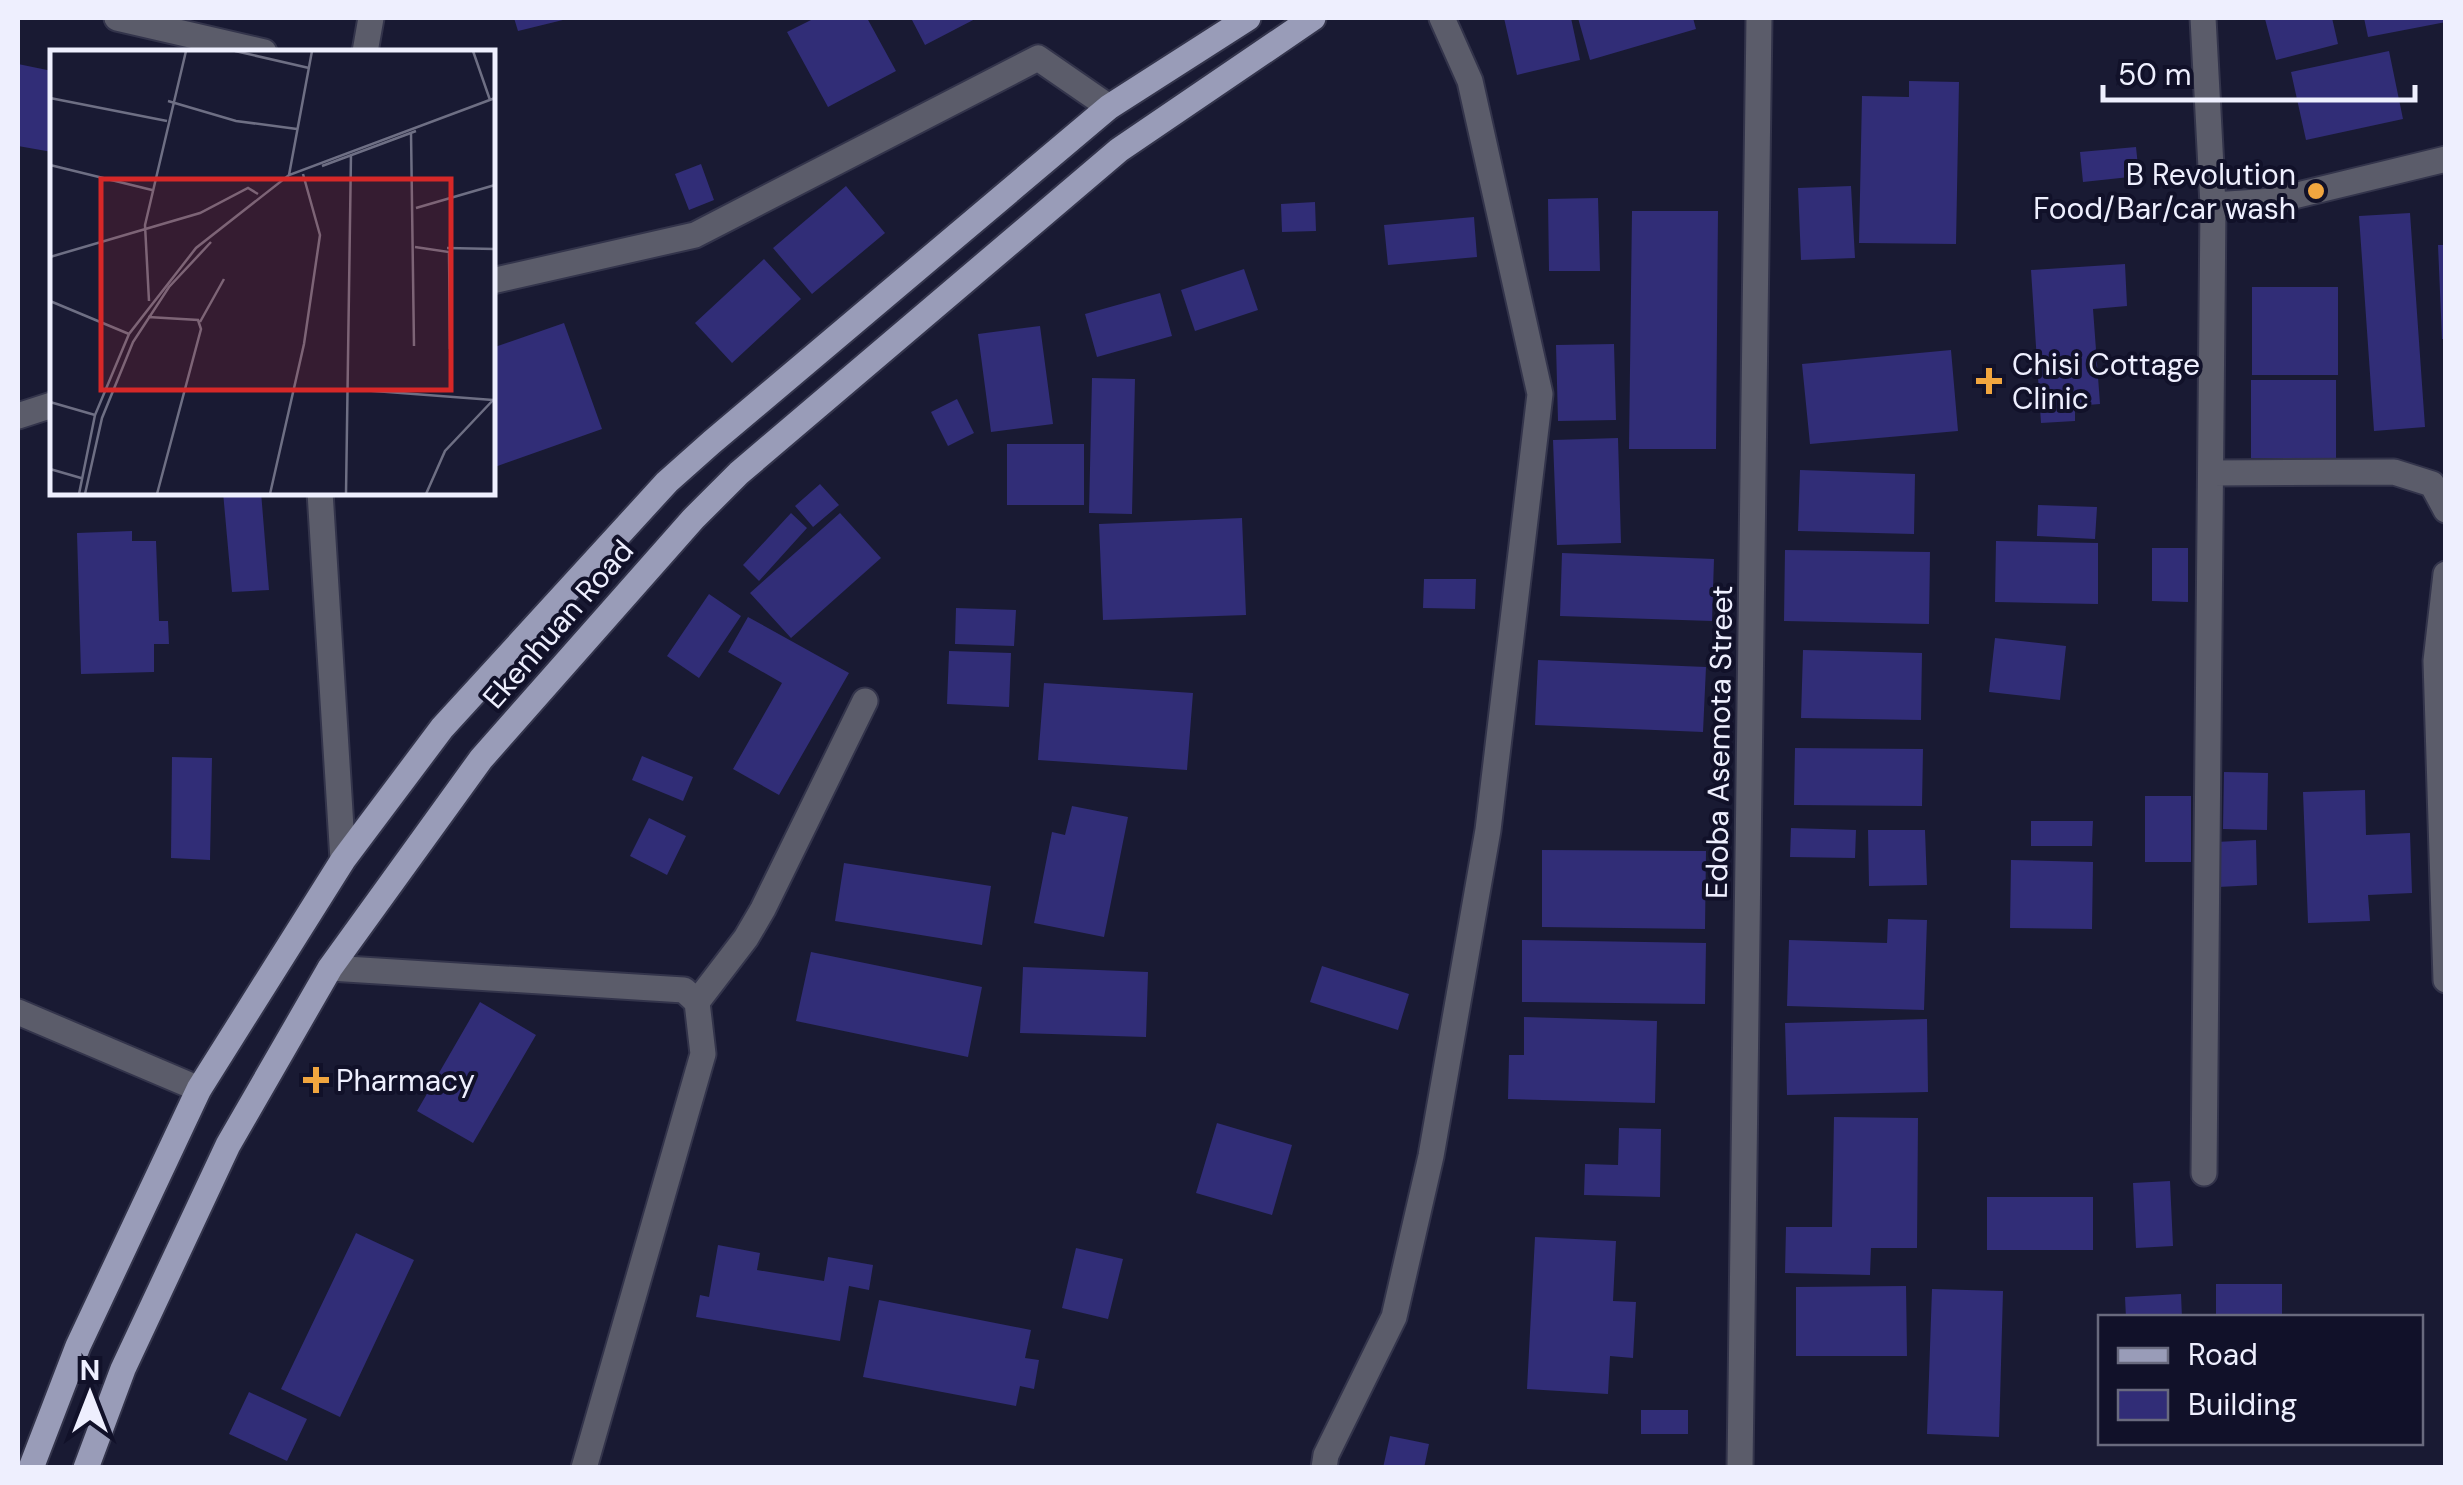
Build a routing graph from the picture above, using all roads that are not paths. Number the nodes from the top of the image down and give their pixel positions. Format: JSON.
{"nodes":[{"id":1,"x":117,"y":18,"type":"edge"},
{"id":2,"x":370,"y":18,"type":"edge"},
{"id":3,"x":1248,"y":18,"type":"edge"},
{"id":4,"x":1314,"y":18,"type":"edge"},
{"id":5,"x":1442,"y":18,"type":"edge"},
{"id":6,"x":1759,"y":18,"type":"edge"},
{"id":7,"x":2203,"y":18,"type":"edge"},
{"id":8,"x":255,"y":50,"type":"edge"},
{"id":9,"x":365,"y":50,"type":"edge"},
{"id":10,"x":1109,"y":107,"type":"junction"},
{"id":11,"x":2446,"y":160,"type":"edge"},
{"id":12,"x":2213,"y":205,"type":"junction"},
{"id":13,"x":495,"y":280,"type":"edge"},
{"id":14,"x":50,"y":405,"type":"edge"},
{"id":15,"x":18,"y":416,"type":"edge"},
{"id":16,"x":2212,"y":474,"type":"junction"},
{"id":17,"x":2439,"y":483,"type":"edge"},
{"id":18,"x":320,"y":495,"type":"edge"},
{"id":19,"x":2446,"y":510,"type":"edge"},
{"id":20,"x":2446,"y":574,"type":"edge"},
{"id":21,"x":865,"y":701,"type":"dead end"},
{"id":22,"x":343,"y":860,"type":"junction"},
{"id":23,"x":330,"y":968,"type":"junction"},
{"id":24,"x":2446,"y":980,"type":"edge"},
{"id":25,"x":697,"y":1002,"type":"junction"},
{"id":26,"x":18,"y":1012,"type":"edge"},
{"id":27,"x":200,"y":1089,"type":"junction"},
{"id":28,"x":2204,"y":1173,"type":"dead end"},
{"id":29,"x":31,"y":1468,"type":"edge"},
{"id":30,"x":86,"y":1468,"type":"edge"},
{"id":31,"x":584,"y":1468,"type":"edge"},
{"id":32,"x":1324,"y":1468,"type":"edge"},
{"id":33,"x":1740,"y":1468,"type":"edge"}],
"edges":[{"from":1,"to":8,"type":"street"},
{"from":2,"to":9,"type":"street"},
{"from":3,"to":10,"type":"main road","name":"Ekenhuan Road"},
{"from":4,"to":23,"type":"main road","name":"Ekenhuan Road"},
{"from":5,"to":32,"type":"street"},
{"from":6,"to":33,"type":"street","name":"Edoba Asemota Street"},
{"from":7,"to":12,"type":"street"},
{"from":10,"to":13,"type":"street"},
{"from":10,"to":22,"type":"main road","name":"Ekenhuan Road"},
{"from":11,"to":12,"type":"street"},
{"from":12,"to":16,"type":"street"},
{"from":14,"to":15,"type":"street"},
{"from":16,"to":17,"type":"street"},
{"from":16,"to":28,"type":"street"},
{"from":17,"to":19,"type":"street"},
{"from":18,"to":22,"type":"street"},
{"from":20,"to":24,"type":"street"},
{"from":21,"to":25,"type":"street"},
{"from":22,"to":27,"type":"main road","name":"Ekenhuan Road"},
{"from":23,"to":25,"type":"street"},
{"from":23,"to":30,"type":"main road","name":"Ekenhuan Road"},
{"from":25,"to":31,"type":"street"},
{"from":26,"to":27,"type":"street"},
{"from":27,"to":29,"type":"main road","name":"Ekenhuan Road"}]}
